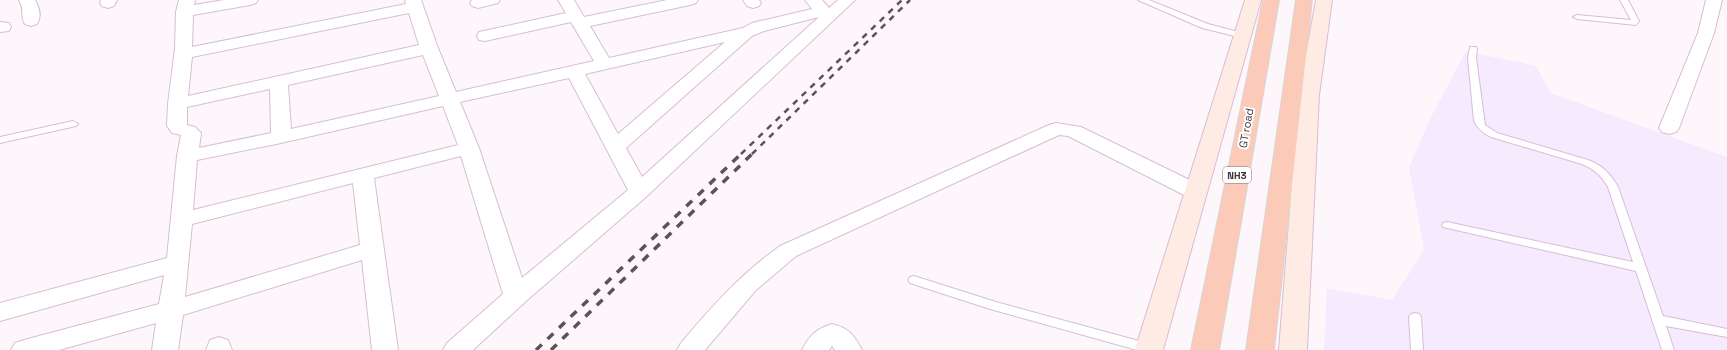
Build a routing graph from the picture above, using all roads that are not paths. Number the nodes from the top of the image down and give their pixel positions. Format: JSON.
{"nodes":[{"id":1,"x":27,"y":0,"type":"edge"},
{"id":2,"x":250,"y":0,"type":"edge"},
{"id":3,"x":566,"y":0,"type":"edge"},
{"id":4,"x":690,"y":0,"type":"edge"},
{"id":5,"x":813,"y":0,"type":"edge"},
{"id":6,"x":847,"y":0,"type":"edge"},
{"id":7,"x":1142,"y":0,"type":"edge"},
{"id":8,"x":1252,"y":0,"type":"edge"},
{"id":9,"x":1271,"y":0,"type":"edge"},
{"id":10,"x":1304,"y":0,"type":"edge"},
{"id":11,"x":1324,"y":0,"type":"edge"},
{"id":12,"x":1624,"y":0,"type":"edge"},
{"id":13,"x":1714,"y":0,"type":"edge"},
{"id":14,"x":414,"y":4,"type":"edge"},
{"id":15,"x":185,"y":6,"type":"edge"},
{"id":16,"x":1577,"y":17,"type":"dead end"},
{"id":17,"x":578,"y":20,"type":"junction"},
{"id":18,"x":31,"y":21,"type":"dead end"},
{"id":19,"x":748,"y":32,"type":"junction"},
{"id":20,"x":485,"y":36,"type":"dead end"},
{"id":21,"x":1243,"y":36,"type":"junction"},
{"id":22,"x":429,"y":48,"type":"junction"},
{"id":23,"x":1473,"y":49,"type":"dead end"},
{"id":24,"x":183,"y":54,"type":"junction"},
{"id":25,"x":604,"y":64,"type":"junction"},
{"id":26,"x":574,"y":71,"type":"junction"},
{"id":27,"x":279,"y":82,"type":"junction"},
{"id":28,"x":448,"y":98,"type":"junction"},
{"id":29,"x":177,"y":104,"type":"junction"},
{"id":30,"x":73,"y":124,"type":"dead end"},
{"id":31,"x":1669,"y":128,"type":"dead end"},
{"id":32,"x":281,"y":137,"type":"junction"},
{"id":33,"x":0,"y":140,"type":"edge"},
{"id":34,"x":615,"y":147,"type":"junction"},
{"id":35,"x":468,"y":148,"type":"junction"},
{"id":36,"x":187,"y":156,"type":"junction"},
{"id":37,"x":363,"y":176,"type":"junction"},
{"id":38,"x":639,"y":191,"type":"junction"},
{"id":39,"x":1196,"y":192,"type":"junction"},
{"id":40,"x":181,"y":220,"type":"junction"},
{"id":41,"x":1447,"y":225,"type":"dead end"},
{"id":42,"x":372,"y":249,"type":"junction"},
{"id":43,"x":178,"y":263,"type":"junction"},
{"id":44,"x":1641,"y":268,"type":"junction"},
{"id":45,"x":914,"y":280,"type":"dead end"},
{"id":46,"x":516,"y":296,"type":"junction"},
{"id":47,"x":171,"y":310,"type":"junction"},
{"id":48,"x":0,"y":312,"type":"edge"},
{"id":49,"x":1414,"y":317,"type":"dead end"},
{"id":50,"x":1659,"y":320,"type":"junction"},
{"id":51,"x":1727,"y":333,"type":"edge"},
{"id":52,"x":24,"y":350,"type":"edge"},
{"id":53,"x":165,"y":350,"type":"edge"},
{"id":54,"x":385,"y":350,"type":"edge"},
{"id":55,"x":456,"y":350,"type":"edge"},
{"id":56,"x":690,"y":350,"type":"edge"},
{"id":57,"x":815,"y":350,"type":"edge"},
{"id":58,"x":849,"y":350,"type":"edge"},
{"id":59,"x":1149,"y":350,"type":"edge"},
{"id":60,"x":1205,"y":350,"type":"edge"},
{"id":61,"x":1260,"y":350,"type":"edge"},
{"id":62,"x":1293,"y":350,"type":"edge"},
{"id":63,"x":1417,"y":350,"type":"edge"},
{"id":64,"x":1668,"y":350,"type":"edge"}],
"edges":[{"from":1,"to":18,"type":"street"},
{"from":2,"to":15,"type":"street"},
{"from":3,"to":17,"type":"street"},
{"from":4,"to":17,"type":"street"},
{"from":5,"to":19,"type":"street"},
{"from":6,"to":38,"type":"street"},
{"from":7,"to":21,"type":"lane"},
{"from":8,"to":21,"type":"main road"},
{"from":9,"to":60,"type":"highway","name":"GT road","number":"NH3"},
{"from":10,"to":61,"type":"highway"},
{"from":11,"to":62,"type":"main road"},
{"from":12,"to":16,"type":"lane"},
{"from":13,"to":31,"type":"street"},
{"from":14,"to":22,"type":"street"},
{"from":14,"to":24,"type":"street"},
{"from":15,"to":24,"type":"street"},
{"from":17,"to":20,"type":"street"},
{"from":17,"to":25,"type":"street"},
{"from":19,"to":25,"type":"street"},
{"from":19,"to":34,"type":"street"},
{"from":21,"to":39,"type":"main road"},
{"from":22,"to":27,"type":"street"},
{"from":22,"to":28,"type":"street"},
{"from":23,"to":44,"type":"lane"},
{"from":24,"to":29,"type":"street"},
{"from":25,"to":26,"type":"street"},
{"from":26,"to":28,"type":"street"},
{"from":26,"to":34,"type":"street"},
{"from":27,"to":29,"type":"street"},
{"from":27,"to":32,"type":"street"},
{"from":28,"to":32,"type":"street"},
{"from":28,"to":35,"type":"street"},
{"from":29,"to":36,"type":"street"},
{"from":30,"to":33,"type":"lane"},
{"from":32,"to":36,"type":"street"},
{"from":34,"to":38,"type":"street"},
{"from":35,"to":37,"type":"street"},
{"from":35,"to":46,"type":"street"},
{"from":36,"to":40,"type":"street"},
{"from":37,"to":40,"type":"street"},
{"from":37,"to":42,"type":"street"},
{"from":38,"to":46,"type":"street"},
{"from":39,"to":56,"type":"street"},
{"from":39,"to":59,"type":"main road"},
{"from":40,"to":43,"type":"street"},
{"from":41,"to":44,"type":"lane"},
{"from":42,"to":47,"type":"street"},
{"from":42,"to":54,"type":"street"},
{"from":43,"to":47,"type":"street"},
{"from":43,"to":48,"type":"street"},
{"from":44,"to":50,"type":"lane"},
{"from":45,"to":59,"type":"lane"},
{"from":46,"to":55,"type":"street"},
{"from":47,"to":52,"type":"street"},
{"from":47,"to":53,"type":"street"},
{"from":49,"to":63,"type":"lane"},
{"from":50,"to":51,"type":"lane"},
{"from":50,"to":64,"type":"lane"},
{"from":57,"to":58,"type":"street"}]}
